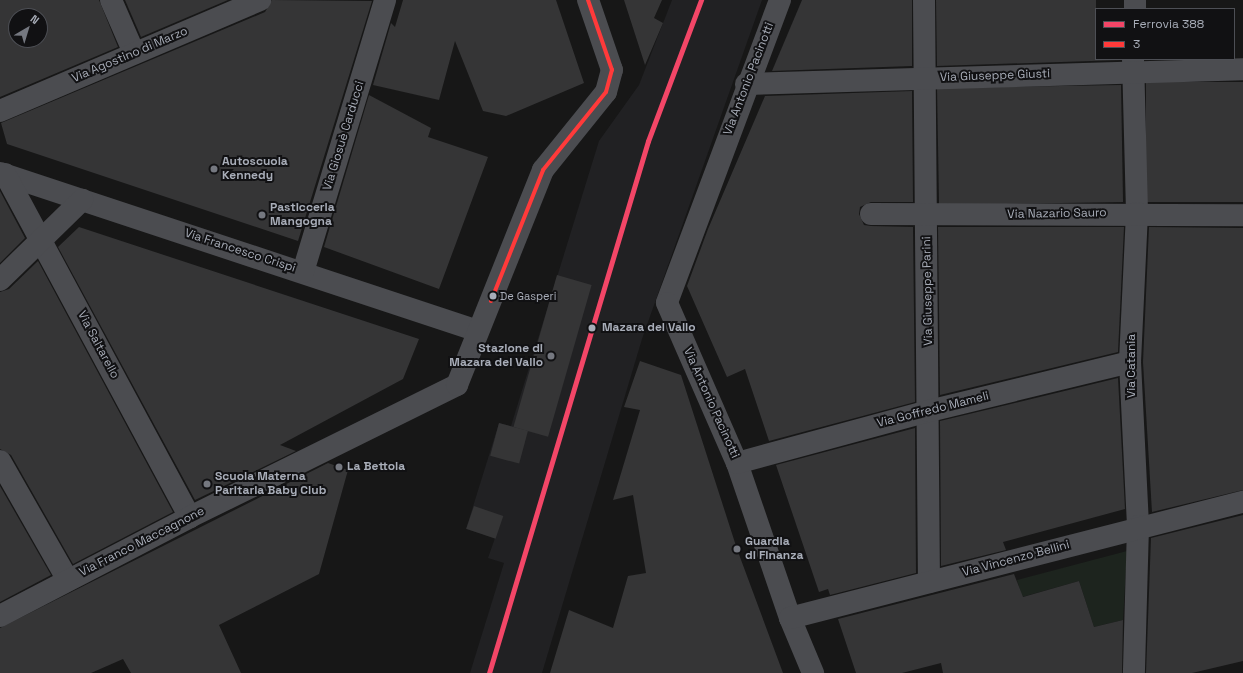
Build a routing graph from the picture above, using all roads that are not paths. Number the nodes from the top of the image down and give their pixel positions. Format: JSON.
{"nodes":[{"id":1,"x":111,"y":0,"type":"edge"},
{"id":2,"x":260,"y":0,"type":"edge"},
{"id":3,"x":385,"y":0,"type":"edge"},
{"id":4,"x":588,"y":0,"type":"edge"},
{"id":5,"x":780,"y":0,"type":"edge"},
{"id":6,"x":924,"y":0,"type":"edge"},
{"id":7,"x":134,"y":53,"type":"junction"},
{"id":8,"x":1133,"y":65,"type":"edge"},
{"id":9,"x":1243,"y":68,"type":"edge"},
{"id":10,"x":925,"y":78,"type":"junction"},
{"id":11,"x":746,"y":84,"type":"junction"},
{"id":12,"x":0,"y":111,"type":"edge"},
{"id":13,"x":2,"y":173,"type":"edge"},
{"id":14,"x":82,"y":200,"type":"junction"},
{"id":15,"x":1137,"y":213,"type":"junction"},
{"id":16,"x":871,"y":214,"type":"dead end"},
{"id":17,"x":1243,"y":215,"type":"edge"},
{"id":18,"x":926,"y":216,"type":"junction"},
{"id":19,"x":42,"y":241,"type":"junction"},
{"id":20,"x":303,"y":272,"type":"junction"},
{"id":21,"x":0,"y":280,"type":"edge"},
{"id":22,"x":478,"y":331,"type":"junction"},
{"id":23,"x":1130,"y":362,"type":"junction"},
{"id":24,"x":929,"y":410,"type":"junction"},
{"id":25,"x":0,"y":461,"type":"edge"},
{"id":26,"x":737,"y":463,"type":"junction"},
{"id":27,"x":1243,"y":502,"type":"edge"},
{"id":28,"x":190,"y":517,"type":"junction"},
{"id":29,"x":1138,"y":526,"type":"junction"},
{"id":30,"x":68,"y":580,"type":"junction"},
{"id":31,"x":929,"y":582,"type":"junction"},
{"id":32,"x":0,"y":616,"type":"edge"},
{"id":33,"x":790,"y":618,"type":"junction"},
{"id":34,"x":813,"y":673,"type":"edge"},
{"id":35,"x":1134,"y":673,"type":"edge"}],
"edges":[{"from":1,"to":7,"type":"street"},
{"from":2,"to":7,"type":"street","name":"Via Agostino di Marzo"},
{"from":3,"to":20,"type":"street","name":"Via Giosuè Carducci"},
{"from":4,"to":22,"type":"street"},
{"from":5,"to":11,"type":"street","name":"Via Antonio Pacinotti"},
{"from":6,"to":10,"type":"street","name":"Via Giuseppe Parini"},
{"from":7,"to":12,"type":"street","name":"Via Agostino di Marzo"},
{"from":8,"to":9,"type":"street","name":"Via Giuseppe Giusti"},
{"from":8,"to":10,"type":"street","name":"Via Giuseppe Giusti"},
{"from":8,"to":15,"type":"street","name":"Via Catania"},
{"from":10,"to":11,"type":"street","name":"Via Giuseppe Giusti"},
{"from":10,"to":18,"type":"street","name":"Via Giuseppe Parini"},
{"from":11,"to":26,"type":"street","name":"Via Antonio Pacinotti"},
{"from":13,"to":14,"type":"street","name":"Via Francesco Crispi"},
{"from":13,"to":19,"type":"street","name":"Via Saltarello"},
{"from":14,"to":19,"type":"street"},
{"from":14,"to":20,"type":"street","name":"Via Francesco Crispi"},
{"from":15,"to":17,"type":"street","name":"Via Nazario Sauro"},
{"from":15,"to":18,"type":"street","name":"Via Nazario Sauro"},
{"from":15,"to":23,"type":"street","name":"Via Catania"},
{"from":16,"to":18,"type":"street","name":"Via Nazario Sauro"},
{"from":18,"to":24,"type":"street","name":"Via Giuseppe Parini"},
{"from":19,"to":21,"type":"street"},
{"from":19,"to":28,"type":"street","name":"Via Saltarello"},
{"from":20,"to":22,"type":"street","name":"Via Francesco Crispi"},
{"from":22,"to":28,"type":"street","name":"Via Franco Maccagnone"},
{"from":23,"to":24,"type":"street","name":"Via Goffredo Mameli"},
{"from":23,"to":29,"type":"street","name":"Via Catania"},
{"from":24,"to":26,"type":"street","name":"Via Goffredo Mameli"},
{"from":24,"to":31,"type":"street","name":"Via Giuseppe Parini"},
{"from":25,"to":30,"type":"street"},
{"from":26,"to":33,"type":"street","name":"Via Antonio Pacinotti"},
{"from":27,"to":29,"type":"street","name":"Via Vincenzo Bellini"},
{"from":28,"to":30,"type":"street","name":"Via Franco Maccagnone"},
{"from":29,"to":31,"type":"street","name":"Via Vincenzo Bellini"},
{"from":29,"to":35,"type":"street","name":"Via Catania"},
{"from":30,"to":32,"type":"street","name":"Via Franco Maccagnone"},
{"from":31,"to":33,"type":"street","name":"Via Vincenzo Bellini"},
{"from":33,"to":34,"type":"street","name":"Via Antonio Pacinotti"}]}
